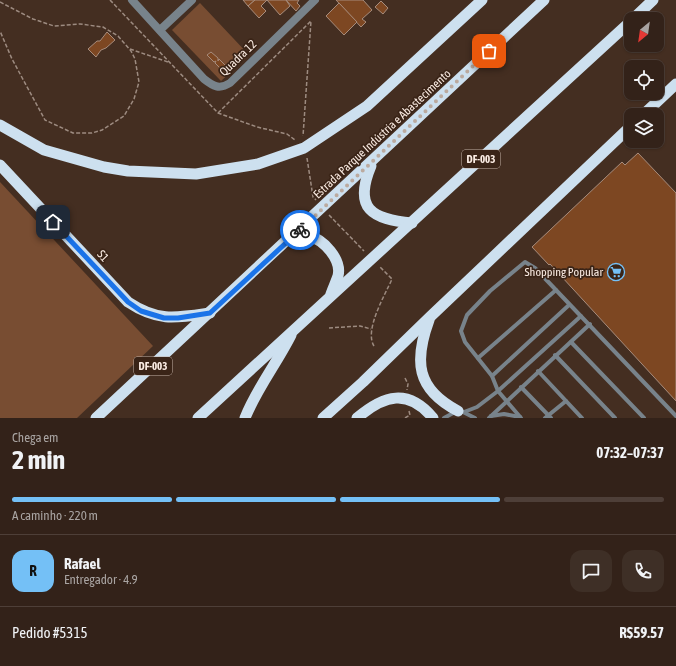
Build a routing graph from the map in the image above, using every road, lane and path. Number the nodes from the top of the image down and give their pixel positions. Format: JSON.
{"nodes":[{"id":1,"x":110,"y":0,"type":"edge"},
{"id":2,"x":132,"y":0,"type":"edge"},
{"id":3,"x":192,"y":0,"type":"edge"},
{"id":4,"x":315,"y":0,"type":"edge"},
{"id":5,"x":482,"y":0,"type":"edge"},
{"id":6,"x":536,"y":0,"type":"edge"},
{"id":7,"x":544,"y":0,"type":"edge"},
{"id":8,"x":653,"y":0,"type":"edge"},
{"id":9,"x":0,"y":2,"type":"edge"},
{"id":10,"x":640,"y":12,"type":"edge"},
{"id":11,"x":624,"y":27,"type":"edge"},
{"id":12,"x":160,"y":30,"type":"junction"},
{"id":13,"x":511,"y":30,"type":"junction"},
{"id":14,"x":0,"y":31,"type":"edge"},
{"id":15,"x":129,"y":48,"type":"junction"},
{"id":16,"x":170,"y":63,"type":"junction"},
{"id":17,"x":676,"y":84,"type":"edge"},
{"id":18,"x":650,"y":108,"type":"edge"},
{"id":19,"x":0,"y":124,"type":"edge"},
{"id":20,"x":624,"y":133,"type":"edge"},
{"id":21,"x":304,"y":148,"type":"junction"},
{"id":22,"x":372,"y":162,"type":"junction"},
{"id":23,"x":0,"y":165,"type":"edge"},
{"id":24,"x":412,"y":223,"type":"junction"},
{"id":25,"x":289,"y":240,"type":"junction"},
{"id":26,"x":556,"y":290,"type":"junction"},
{"id":27,"x":330,"y":296,"type":"junction"},
{"id":28,"x":570,"y":304,"type":"junction"},
{"id":29,"x":210,"y":313,"type":"junction"},
{"id":30,"x":431,"y":316,"type":"junction"},
{"id":31,"x":581,"y":316,"type":"junction"},
{"id":32,"x":590,"y":324,"type":"junction"},
{"id":33,"x":329,"y":328,"type":"dead end"},
{"id":34,"x":293,"y":329,"type":"junction"},
{"id":35,"x":371,"y":329,"type":"dead end"},
{"id":36,"x":571,"y":342,"type":"junction"},
{"id":37,"x":555,"y":355,"type":"junction"},
{"id":38,"x":478,"y":358,"type":"junction"},
{"id":39,"x":538,"y":371,"type":"junction"},
{"id":40,"x":492,"y":376,"type":"junction"},
{"id":41,"x":521,"y":387,"type":"junction"},
{"id":42,"x":498,"y":391,"type":"junction"},
{"id":43,"x":566,"y":400,"type":"junction"},
{"id":44,"x":505,"y":401,"type":"junction"},
{"id":45,"x":462,"y":411,"type":"junction"},
{"id":46,"x":676,"y":416,"type":"edge"},
{"id":47,"x":490,"y":417,"type":"edge"},
{"id":48,"x":520,"y":417,"type":"edge"},
{"id":49,"x":548,"y":417,"type":"edge"},
{"id":50,"x":96,"y":418,"type":"edge"},
{"id":51,"x":198,"y":418,"type":"edge"},
{"id":52,"x":245,"y":418,"type":"edge"},
{"id":53,"x":323,"y":418,"type":"edge"},
{"id":54,"x":357,"y":418,"type":"edge"},
{"id":55,"x":433,"y":418,"type":"edge"},
{"id":56,"x":444,"y":418,"type":"edge"},
{"id":57,"x":475,"y":418,"type":"edge"},
{"id":58,"x":582,"y":418,"type":"edge"},
{"id":59,"x":615,"y":418,"type":"edge"},
{"id":60,"x":644,"y":418,"type":"edge"}],
"edges":[{"from":1,"to":16,"type":"path"},
{"from":2,"to":12,"type":"street","name":"Quadra 12"},
{"from":3,"to":12,"type":"street"},
{"from":4,"to":12,"type":"street","name":"Quadra 12"},
{"from":5,"to":21,"type":"highway"},
{"from":6,"to":13,"type":"highway"},
{"from":7,"to":13,"type":"highway","name":"Estrada Parque Indústria e Abastecimento","number":"DF-003"},
{"from":8,"to":10,"type":"highway","number":"DF-003"},
{"from":9,"to":15,"type":"path"},
{"from":11,"to":24,"type":"highway","number":"DF-003"},
{"from":13,"to":22,"type":"highway","name":"Estrada Parque Indústria e Abastecimento","number":"DF-003"},
{"from":14,"to":15,"type":"path"},
{"from":15,"to":16,"type":"path"},
{"from":16,"to":21,"type":"path"},
{"from":17,"to":18,"type":"highway"},
{"from":19,"to":21,"type":"highway"},
{"from":20,"to":30,"type":"highway"},
{"from":22,"to":24,"type":"highway"},
{"from":22,"to":25,"type":"highway","name":"Estrada Parque Indústria e Abastecimento","number":"DF-003"},
{"from":23,"to":29,"type":"highway","name":"S1"},
{"from":24,"to":27,"type":"highway","number":"DF-003"},
{"from":25,"to":27,"type":"highway"},
{"from":25,"to":29,"type":"highway","name":"Estrada Parque Indústria e Abastecimento","number":"DF-003"},
{"from":26,"to":28,"type":"lane"},
{"from":26,"to":38,"type":"lane"},
{"from":26,"to":38,"type":"lane"},
{"from":27,"to":34,"type":"highway","number":"DF-003"},
{"from":28,"to":31,"type":"lane"},
{"from":28,"to":40,"type":"lane"},
{"from":29,"to":50,"type":"highway","name":"Estrada Parque Indústria e Abastecimento","number":"DF-003"},
{"from":30,"to":45,"type":"highway"},
{"from":30,"to":53,"type":"highway"},
{"from":31,"to":32,"type":"lane"},
{"from":31,"to":42,"type":"lane"},
{"from":32,"to":36,"type":"lane"},
{"from":32,"to":46,"type":"lane"},
{"from":33,"to":35,"type":"path"},
{"from":34,"to":51,"type":"highway","number":"DF-003"},
{"from":34,"to":52,"type":"highway"},
{"from":36,"to":37,"type":"lane"},
{"from":36,"to":60,"type":"lane"},
{"from":37,"to":39,"type":"lane"},
{"from":37,"to":59,"type":"lane"},
{"from":38,"to":40,"type":"lane"},
{"from":39,"to":41,"type":"lane"},
{"from":39,"to":43,"type":"lane"},
{"from":40,"to":42,"type":"lane"},
{"from":41,"to":44,"type":"lane"},
{"from":41,"to":49,"type":"lane"},
{"from":42,"to":44,"type":"lane"},
{"from":42,"to":45,"type":"lane"},
{"from":43,"to":49,"type":"lane"},
{"from":43,"to":58,"type":"lane"},
{"from":44,"to":47,"type":"lane"},
{"from":44,"to":48,"type":"lane"},
{"from":45,"to":56,"type":"lane"},
{"from":45,"to":57,"type":"lane"},
{"from":47,"to":48,"type":"lane"},
{"from":54,"to":55,"type":"highway"}]}
